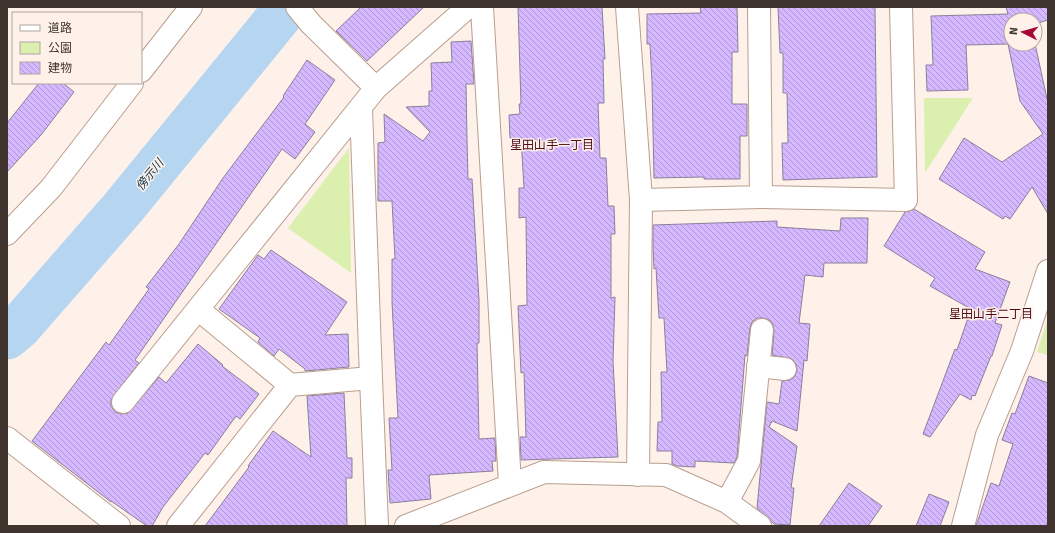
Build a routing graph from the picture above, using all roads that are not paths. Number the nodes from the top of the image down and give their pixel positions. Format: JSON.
{"nodes":[{"id":1,"x":191,"y":7,"type":"edge"},
{"id":2,"x":297,"y":7,"type":"edge"},
{"id":3,"x":468,"y":7,"type":"edge"},
{"id":4,"x":482,"y":7,"type":"edge"},
{"id":5,"x":628,"y":7,"type":"edge"},
{"id":6,"x":760,"y":7,"type":"edge"},
{"id":7,"x":901,"y":7,"type":"edge"},
{"id":8,"x":142,"y":70,"type":"edge"},
{"id":9,"x":131,"y":84,"type":"edge"},
{"id":10,"x":376,"y":88,"type":"junction"},
{"id":11,"x":361,"y":108,"type":"junction"},
{"id":12,"x":761,"y":197,"type":"junction"},
{"id":13,"x":641,"y":200,"type":"junction"},
{"id":14,"x":7,"y":234,"type":"edge"},
{"id":15,"x":1048,"y":271,"type":"edge"},
{"id":16,"x":199,"y":310,"type":"junction"},
{"id":17,"x":762,"y":330,"type":"dead end"},
{"id":18,"x":758,"y":366,"type":"junction"},
{"id":19,"x":786,"y":369,"type":"dead end"},
{"id":20,"x":371,"y":378,"type":"junction"},
{"id":21,"x":290,"y":384,"type":"junction"},
{"id":22,"x":123,"y":402,"type":"dead end"},
{"id":23,"x":7,"y":438,"type":"edge"},
{"id":24,"x":638,"y":475,"type":"junction"},
{"id":25,"x":510,"y":484,"type":"junction"},
{"id":26,"x":727,"y":502,"type":"junction"},
{"id":27,"x":119,"y":526,"type":"edge"},
{"id":28,"x":178,"y":526,"type":"edge"},
{"id":29,"x":377,"y":526,"type":"edge"},
{"id":30,"x":406,"y":526,"type":"edge"},
{"id":31,"x":760,"y":526,"type":"edge"},
{"id":32,"x":963,"y":526,"type":"edge"}],
"edges":[{"from":1,"to":8,"type":"street"},
{"from":2,"to":10,"type":"street"},
{"from":3,"to":10,"type":"street"},
{"from":4,"to":25,"type":"street"},
{"from":5,"to":13,"type":"street"},
{"from":6,"to":12,"type":"street"},
{"from":7,"to":12,"type":"street"},
{"from":9,"to":14,"type":"street"},
{"from":10,"to":11,"type":"street"},
{"from":11,"to":16,"type":"street"},
{"from":11,"to":20,"type":"street"},
{"from":12,"to":13,"type":"street"},
{"from":13,"to":24,"type":"street"},
{"from":15,"to":32,"type":"street"},
{"from":16,"to":21,"type":"street"},
{"from":16,"to":22,"type":"street"},
{"from":17,"to":18,"type":"street"},
{"from":18,"to":19,"type":"street"},
{"from":18,"to":26,"type":"street"},
{"from":20,"to":21,"type":"street"},
{"from":20,"to":29,"type":"street"},
{"from":21,"to":28,"type":"street"},
{"from":23,"to":27,"type":"street"},
{"from":24,"to":25,"type":"street"},
{"from":24,"to":26,"type":"street"},
{"from":25,"to":30,"type":"street"},
{"from":26,"to":31,"type":"street"}]}
